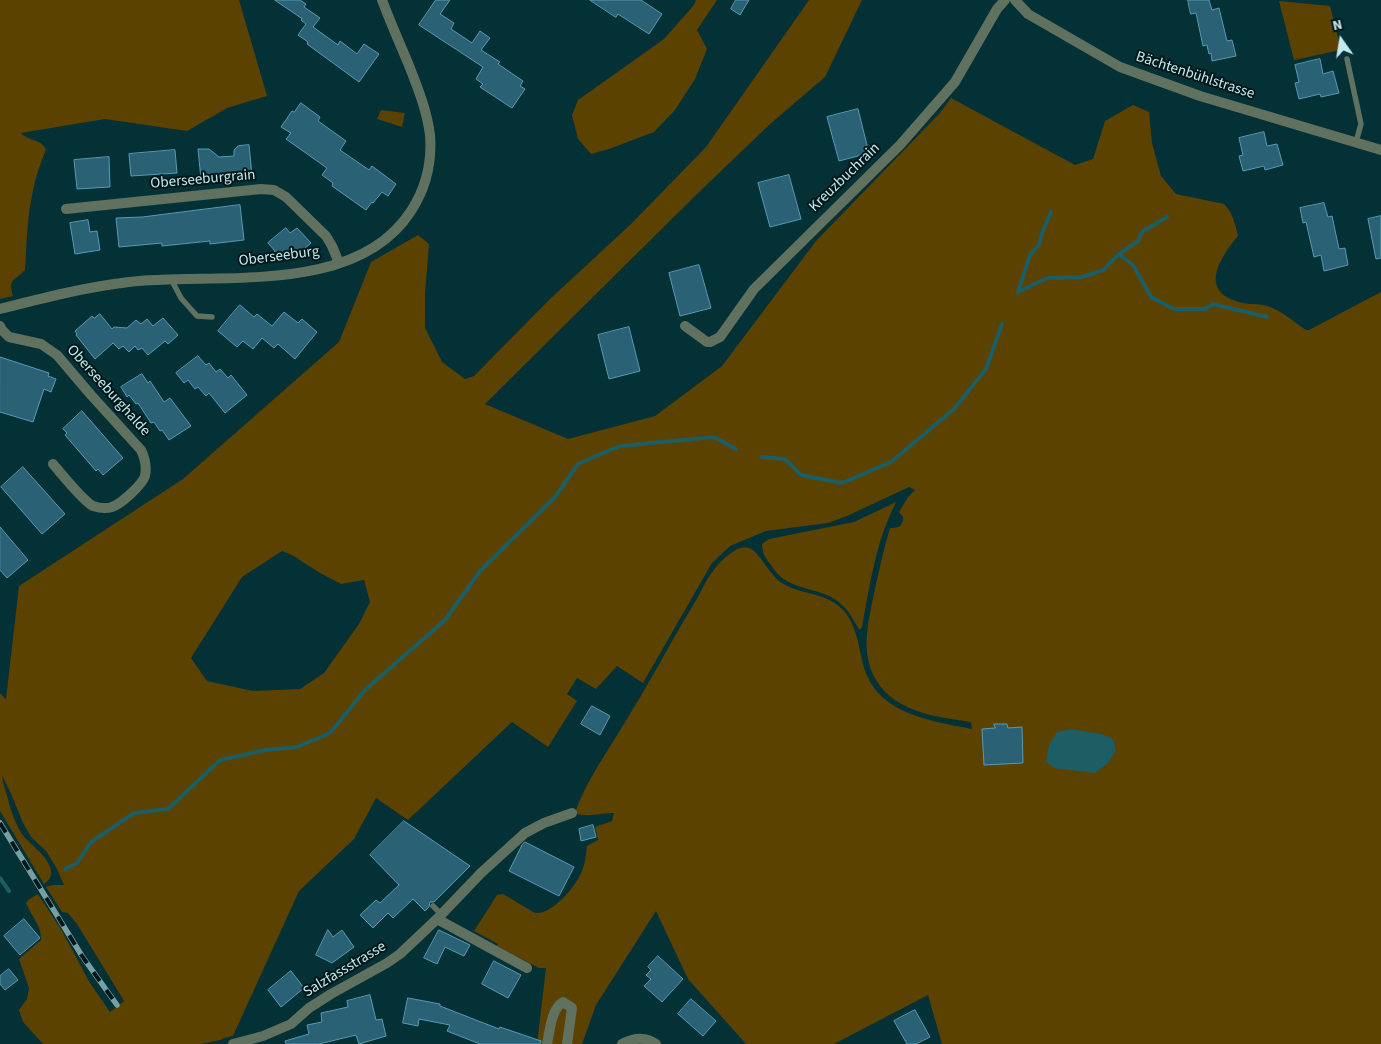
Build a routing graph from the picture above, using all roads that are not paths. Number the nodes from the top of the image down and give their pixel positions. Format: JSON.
{"nodes":[{"id":1,"x":382,"y":0,"type":"edge"},
{"id":2,"x":1005,"y":0,"type":"edge"},
{"id":3,"x":1015,"y":0,"type":"edge"},
{"id":4,"x":1347,"y":59,"type":"dead end"},
{"id":5,"x":1356,"y":142,"type":"junction"},
{"id":6,"x":1381,"y":150,"type":"edge"},
{"id":7,"x":66,"y":209,"type":"dead end"},
{"id":8,"x":339,"y":263,"type":"junction"},
{"id":9,"x":171,"y":279,"type":"junction"},
{"id":10,"x":0,"y":309,"type":"edge"},
{"id":11,"x":212,"y":317,"type":"dead end"},
{"id":12,"x":0,"y":326,"type":"edge"},
{"id":13,"x":685,"y":326,"type":"dead end"},
{"id":14,"x":54,"y":464,"type":"dead end"},
{"id":15,"x":572,"y":813,"type":"dead end"},
{"id":16,"x":433,"y":906,"type":"dead end"},
{"id":17,"x":439,"y":916,"type":"junction"},
{"id":18,"x":527,"y":968,"type":"dead end"},
{"id":19,"x":233,"y":1044,"type":"edge"},
{"id":20,"x":547,"y":1044,"type":"edge"},
{"id":21,"x":567,"y":1044,"type":"edge"},
{"id":22,"x":622,"y":1044,"type":"edge"},
{"id":23,"x":656,"y":1044,"type":"edge"}],
"edges":[{"from":1,"to":8,"type":"street","name":"Oberseeburg"},
{"from":2,"to":13,"type":"street","name":"Kreuzbuchrain"},
{"from":3,"to":5,"type":"street","name":"Bächtenbühlstrasse"},
{"from":4,"to":5,"type":"lane"},
{"from":5,"to":6,"type":"street","name":"Bächtenbühlstrasse"},
{"from":7,"to":8,"type":"street","name":"Oberseeburgrain"},
{"from":8,"to":9,"type":"street","name":"Oberseeburg"},
{"from":9,"to":10,"type":"street","name":"Oberseeburg"},
{"from":9,"to":11,"type":"lane"},
{"from":12,"to":14,"type":"street","name":"Oberseeburghalde"},
{"from":15,"to":17,"type":"street","name":"Salzfassstrasse"},
{"from":16,"to":17,"type":"lane"},
{"from":17,"to":18,"type":"street"},
{"from":17,"to":19,"type":"street","name":"Salzfassstrasse"},
{"from":20,"to":21,"type":"street"},
{"from":22,"to":23,"type":"street"}]}
